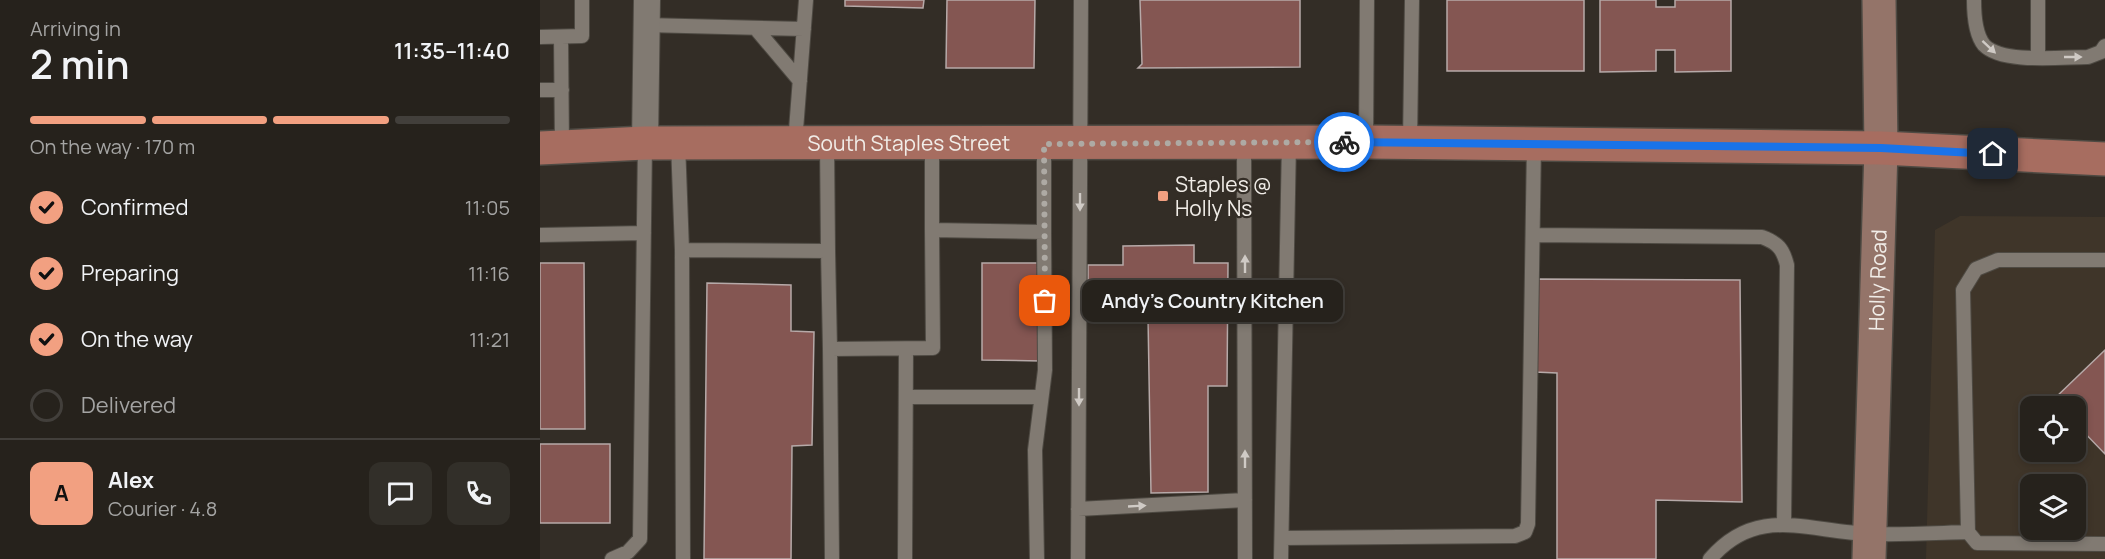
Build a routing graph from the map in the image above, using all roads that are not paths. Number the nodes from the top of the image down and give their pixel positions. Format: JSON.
{"nodes":[{"id":1,"x":582,"y":0,"type":"edge"},
{"id":2,"x":647,"y":0,"type":"edge"},
{"id":3,"x":806,"y":0,"type":"edge"},
{"id":4,"x":1081,"y":0,"type":"edge"},
{"id":5,"x":1367,"y":0,"type":"edge"},
{"id":6,"x":1412,"y":0,"type":"edge"},
{"id":7,"x":1879,"y":0,"type":"edge"},
{"id":8,"x":1974,"y":0,"type":"edge"},
{"id":9,"x":2038,"y":0,"type":"edge"},
{"id":10,"x":646,"y":25,"type":"junction"},
{"id":11,"x":804,"y":29,"type":"junction"},
{"id":12,"x":757,"y":30,"type":"junction"},
{"id":13,"x":540,"y":37,"type":"edge"},
{"id":14,"x":561,"y":37,"type":"junction"},
{"id":15,"x":2105,"y":46,"type":"edge"},
{"id":16,"x":2038,"y":57,"type":"junction"},
{"id":17,"x":800,"y":81,"type":"junction"},
{"id":18,"x":540,"y":90,"type":"edge"},
{"id":19,"x":562,"y":90,"type":"junction"},
{"id":20,"x":1289,"y":142,"type":"junction"},
{"id":21,"x":1366,"y":142,"type":"junction"},
{"id":22,"x":645,"y":143,"type":"junction"},
{"id":23,"x":678,"y":143,"type":"junction"},
{"id":24,"x":795,"y":143,"type":"junction"},
{"id":25,"x":932,"y":143,"type":"junction"},
{"id":26,"x":1244,"y":143,"type":"junction"},
{"id":27,"x":1410,"y":143,"type":"junction"},
{"id":28,"x":827,"y":144,"type":"junction"},
{"id":29,"x":1044,"y":144,"type":"junction"},
{"id":30,"x":1080,"y":144,"type":"junction"},
{"id":31,"x":1534,"y":144,"type":"junction"},
{"id":32,"x":551,"y":148,"type":"edge"},
{"id":33,"x":1881,"y":148,"type":"junction"},
{"id":34,"x":2105,"y":159,"type":"edge"},
{"id":35,"x":932,"y":230,"type":"junction"},
{"id":36,"x":1044,"y":232,"type":"junction"},
{"id":37,"x":644,"y":233,"type":"junction"},
{"id":38,"x":540,"y":235,"type":"edge"},
{"id":39,"x":1533,"y":236,"type":"junction"},
{"id":40,"x":682,"y":250,"type":"junction"},
{"id":41,"x":828,"y":251,"type":"junction"},
{"id":42,"x":2105,"y":260,"type":"edge"},
{"id":43,"x":830,"y":349,"type":"junction"},
{"id":44,"x":906,"y":349,"type":"junction"},
{"id":45,"x":907,"y":397,"type":"junction"},
{"id":46,"x":1041,"y":397,"type":"junction"},
{"id":47,"x":1245,"y":500,"type":"junction"},
{"id":48,"x":1078,"y":509,"type":"junction"},
{"id":49,"x":1784,"y":523,"type":"junction"},
{"id":50,"x":1968,"y":532,"type":"junction"},
{"id":51,"x":1282,"y":538,"type":"junction"},
{"id":52,"x":2105,"y":544,"type":"edge"},
{"id":53,"x":1869,"y":547,"type":"edge"},
{"id":54,"x":612,"y":559,"type":"edge"},
{"id":55,"x":683,"y":559,"type":"edge"},
{"id":56,"x":832,"y":559,"type":"edge"},
{"id":57,"x":905,"y":559,"type":"edge"},
{"id":58,"x":1037,"y":559,"type":"edge"},
{"id":59,"x":1078,"y":559,"type":"edge"},
{"id":60,"x":1245,"y":559,"type":"edge"},
{"id":61,"x":1281,"y":559,"type":"edge"},
{"id":62,"x":1710,"y":559,"type":"edge"}],
"edges":[{"from":1,"to":14,"type":"lane"},
{"from":2,"to":10,"type":"street"},
{"from":3,"to":11,"type":"lane"},
{"from":4,"to":30,"type":"lane"},
{"from":5,"to":21,"type":"lane"},
{"from":6,"to":27,"type":"lane"},
{"from":7,"to":33,"type":"main road","name":"Holly Road"},
{"from":8,"to":16,"type":"lane","one_way":true},
{"from":9,"to":16,"type":"lane"},
{"from":10,"to":12,"type":"lane"},
{"from":10,"to":22,"type":"street"},
{"from":11,"to":12,"type":"lane"},
{"from":11,"to":17,"type":"lane"},
{"from":12,"to":17,"type":"lane"},
{"from":13,"to":14,"type":"lane"},
{"from":14,"to":19,"type":"lane"},
{"from":16,"to":15,"type":"lane","one_way":true},
{"from":17,"to":24,"type":"lane"},
{"from":18,"to":19,"type":"lane"},
{"from":19,"to":32,"type":"lane"},
{"from":20,"to":21,"type":"main road","name":"South Staples Street"},
{"from":20,"to":26,"type":"main road","name":"South Staples Street"},
{"from":20,"to":51,"type":"lane"},
{"from":21,"to":27,"type":"main road","name":"South Staples Street"},
{"from":22,"to":23,"type":"main road","name":"South Staples Street"},
{"from":22,"to":32,"type":"main road","name":"South Staples Street"},
{"from":22,"to":37,"type":"lane"},
{"from":23,"to":24,"type":"main road","name":"South Staples Street"},
{"from":23,"to":40,"type":"lane"},
{"from":24,"to":28,"type":"main road","name":"South Staples Street"},
{"from":25,"to":28,"type":"main road","name":"South Staples Street"},
{"from":25,"to":29,"type":"main road","name":"South Staples Street"},
{"from":25,"to":35,"type":"lane"},
{"from":26,"to":30,"type":"main road","name":"South Staples Street"},
{"from":47,"to":26,"type":"lane","one_way":true},
{"from":27,"to":31,"type":"main road","name":"South Staples Street"},
{"from":28,"to":41,"type":"lane"},
{"from":29,"to":30,"type":"main road","name":"South Staples Street"},
{"from":29,"to":36,"type":"lane"},
{"from":30,"to":48,"type":"lane","one_way":true},
{"from":31,"to":33,"type":"main road","name":"South Staples Street"},
{"from":31,"to":39,"type":"lane"},
{"from":33,"to":34,"type":"main road","name":"South Staples Street"},
{"from":33,"to":53,"type":"main road","name":"Holly Road"},
{"from":35,"to":36,"type":"lane"},
{"from":35,"to":44,"type":"lane"},
{"from":36,"to":46,"type":"lane"},
{"from":37,"to":38,"type":"lane"},
{"from":37,"to":54,"type":"lane"},
{"from":39,"to":49,"type":"lane"},
{"from":39,"to":51,"type":"lane"},
{"from":40,"to":41,"type":"lane"},
{"from":40,"to":55,"type":"lane"},
{"from":41,"to":43,"type":"lane"},
{"from":42,"to":50,"type":"lane"},
{"from":43,"to":44,"type":"lane"},
{"from":43,"to":56,"type":"lane"},
{"from":44,"to":45,"type":"lane"},
{"from":45,"to":46,"type":"lane"},
{"from":45,"to":57,"type":"lane"},
{"from":46,"to":58,"type":"lane"},
{"from":48,"to":47,"type":"lane","one_way":true},
{"from":47,"to":60,"type":"lane"},
{"from":48,"to":59,"type":"lane"},
{"from":49,"to":53,"type":"lane"},
{"from":49,"to":62,"type":"lane"},
{"from":50,"to":52,"type":"lane"},
{"from":50,"to":53,"type":"lane"},
{"from":51,"to":61,"type":"lane"}]}
